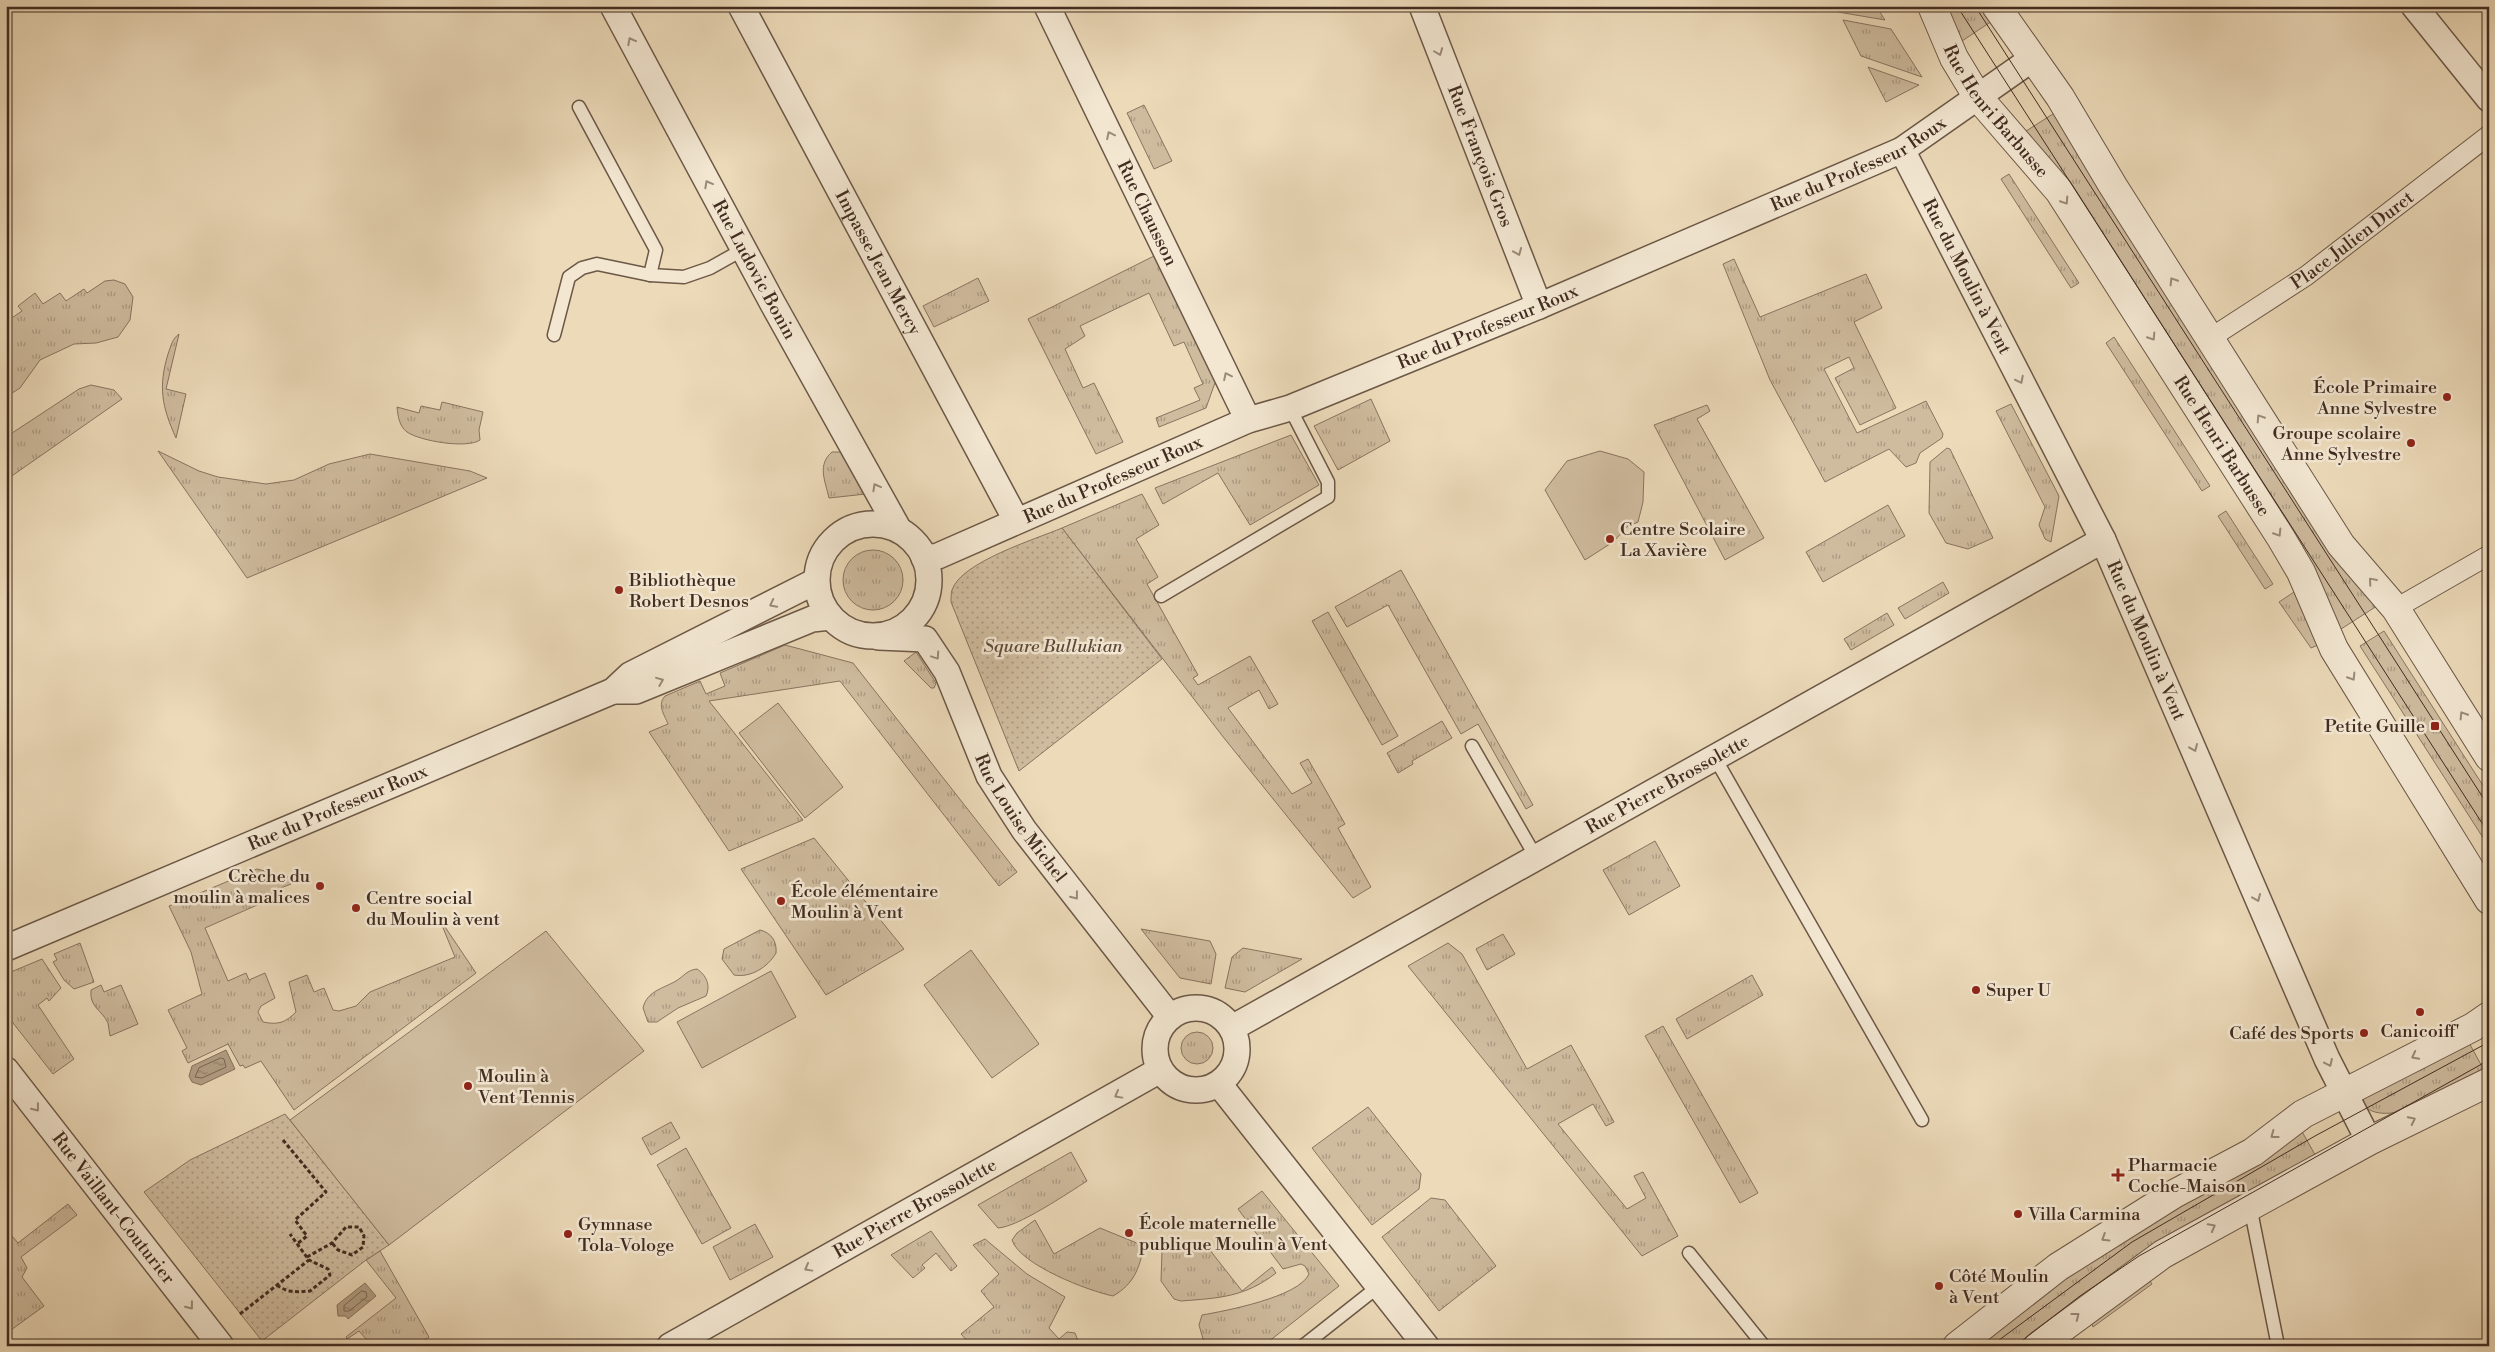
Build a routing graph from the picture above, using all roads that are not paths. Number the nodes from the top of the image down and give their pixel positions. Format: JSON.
{"nodes":[{"id":1,"x":613,"y":6,"type":"edge"},
{"id":2,"x":741,"y":6,"type":"edge"},
{"id":3,"x":1047,"y":6,"type":"edge"},
{"id":4,"x":1422,"y":6,"type":"edge"},
{"id":5,"x":1932,"y":6,"type":"edge"},
{"id":6,"x":1996,"y":6,"type":"edge"},
{"id":7,"x":2414,"y":6,"type":"edge"},
{"id":8,"x":2032,"y":59,"type":"junction"},
{"id":9,"x":1977,"y":96,"type":"junction"},
{"id":10,"x":2489,"y":99,"type":"edge"},
{"id":11,"x":579,"y":107,"type":"dead end"},
{"id":12,"x":2489,"y":135,"type":"edge"},
{"id":13,"x":1902,"y":150,"type":"junction"},
{"id":14,"x":744,"y":250,"type":"junction"},
{"id":15,"x":650,"y":275,"type":"junction"},
{"id":16,"x":1539,"y":306,"type":"junction"},
{"id":17,"x":554,"y":335,"type":"dead end"},
{"id":18,"x":2209,"y":339,"type":"junction"},
{"id":19,"x":1290,"y":408,"type":"junction"},
{"id":20,"x":1248,"y":420,"type":"junction"},
{"id":21,"x":1016,"y":520,"type":"junction"},
{"id":22,"x":899,"y":530,"type":"junction"},
{"id":23,"x":2103,"y":540,"type":"junction"},
{"id":24,"x":2489,"y":555,"type":"edge"},
{"id":25,"x":924,"y":558,"type":"junction"},
{"id":26,"x":816,"y":581,"type":"junction"},
{"id":27,"x":1161,"y":596,"type":"dead end"},
{"id":28,"x":2407,"y":602,"type":"dead end"},
{"id":29,"x":830,"y":618,"type":"junction"},
{"id":30,"x":879,"y":636,"type":"junction"},
{"id":31,"x":613,"y":691,"type":"junction"},
{"id":32,"x":1472,"y":746,"type":"dead end"},
{"id":33,"x":2489,"y":757,"type":"edge"},
{"id":34,"x":1715,"y":758,"type":"junction"},
{"id":35,"x":1536,"y":859,"type":"junction"},
{"id":36,"x":2489,"y":900,"type":"edge"},
{"id":37,"x":6,"y":948,"type":"edge"},
{"id":38,"x":1170,"y":1016,"type":"junction"},
{"id":39,"x":2489,"y":1016,"type":"edge"},
{"id":40,"x":1232,"y":1028,"type":"junction"},
{"id":41,"x":6,"y":1070,"type":"edge"},
{"id":42,"x":1160,"y":1070,"type":"junction"},
{"id":43,"x":2489,"y":1082,"type":"edge"},
{"id":44,"x":1219,"y":1084,"type":"junction"},
{"id":45,"x":2344,"y":1093,"type":"junction"},
{"id":46,"x":1922,"y":1120,"type":"dead end"},
{"id":47,"x":2368,"y":1141,"type":"junction"},
{"id":48,"x":2250,"y":1206,"type":"junction"},
{"id":49,"x":1689,"y":1253,"type":"dead end"},
{"id":50,"x":1379,"y":1286,"type":"junction"},
{"id":51,"x":221,"y":1346,"type":"edge"},
{"id":52,"x":670,"y":1346,"type":"edge"},
{"id":53,"x":1303,"y":1346,"type":"edge"},
{"id":54,"x":1426,"y":1346,"type":"edge"},
{"id":55,"x":1764,"y":1346,"type":"edge"},
{"id":56,"x":1957,"y":1346,"type":"edge"},
{"id":57,"x":2038,"y":1346,"type":"edge"},
{"id":58,"x":2278,"y":1346,"type":"edge"}],
"edges":[{"from":14,"to":1,"type":"street","name":"Rue Ludovic Bonin","one_way":true},
{"from":2,"to":21,"type":"street","name":"Impasse Jean Mercy"},
{"from":20,"to":3,"type":"street","name":"Rue Chausson","one_way":true},
{"from":4,"to":16,"type":"street","name":"Rue François Gros","one_way":true},
{"from":5,"to":9,"type":"street","name":"Rue Henri Barbusse"},
{"from":6,"to":8,"type":"street"},
{"from":7,"to":10,"type":"street"},
{"from":8,"to":9,"type":"street","name":"Rue du Professeur Roux"},
{"from":18,"to":8,"type":"street","one_way":true},
{"from":9,"to":13,"type":"street","name":"Rue du Professeur Roux"},
{"from":9,"to":36,"type":"street","name":"Rue Henri Barbusse","one_way":true},
{"from":11,"to":15,"type":"lane"},
{"from":12,"to":18,"type":"street","name":"Place Julien Duret"},
{"from":13,"to":16,"type":"street","name":"Rue du Professeur Roux"},
{"from":13,"to":23,"type":"street","name":"Rue du Moulin à Vent","one_way":true},
{"from":14,"to":15,"type":"lane"},
{"from":22,"to":14,"type":"street","name":"Rue Ludovic Bonin","one_way":true},
{"from":15,"to":17,"type":"lane"},
{"from":16,"to":19,"type":"street","name":"Rue du Professeur Roux"},
{"from":33,"to":18,"type":"street","one_way":true},
{"from":19,"to":20,"type":"street","name":"Rue du Professeur Roux"},
{"from":19,"to":27,"type":"lane"},
{"from":20,"to":21,"type":"street","name":"Rue du Professeur Roux"},
{"from":21,"to":25,"type":"street","name":"Rue du Professeur Roux"},
{"from":22,"to":25,"type":"street"},
{"from":22,"to":26,"type":"street"},
{"from":23,"to":34,"type":"street","name":"Rue Pierre Brossolette"},
{"from":23,"to":45,"type":"street","name":"Rue du Moulin à Vent","one_way":true},
{"from":24,"to":28,"type":"street"},
{"from":25,"to":30,"type":"street"},
{"from":26,"to":29,"type":"street"},
{"from":26,"to":31,"type":"street","name":"Rue du Professeur Roux","one_way":true},
{"from":29,"to":30,"type":"street"},
{"from":31,"to":29,"type":"street","name":"Rue du Professeur Roux","one_way":true},
{"from":30,"to":38,"type":"street","name":"Rue Louise Michel","one_way":true},
{"from":31,"to":37,"type":"street","name":"Rue du Professeur Roux"},
{"from":32,"to":35,"type":"lane"},
{"from":34,"to":35,"type":"street","name":"Rue Pierre Brossolette"},
{"from":34,"to":46,"type":"lane"},
{"from":35,"to":40,"type":"street","name":"Rue Pierre Brossolette"},
{"from":38,"to":40,"type":"street"},
{"from":38,"to":42,"type":"street"},
{"from":39,"to":45,"type":"street","one_way":true},
{"from":40,"to":44,"type":"street"},
{"from":41,"to":51,"type":"street","name":"Rue Vaillant-Couturier","one_way":true},
{"from":42,"to":44,"type":"street"},
{"from":42,"to":52,"type":"street","name":"Rue Pierre Brossolette","one_way":true},
{"from":47,"to":43,"type":"street","one_way":true},
{"from":44,"to":50,"type":"street"},
{"from":45,"to":47,"type":"street","name":"Rue du Moulin à Vent"},
{"from":45,"to":56,"type":"street","one_way":true},
{"from":47,"to":48,"type":"street"},
{"from":57,"to":48,"type":"street","one_way":true},
{"from":48,"to":58,"type":"lane"},
{"from":49,"to":55,"type":"lane"},
{"from":50,"to":53,"type":"lane"},
{"from":50,"to":54,"type":"street"}]}
